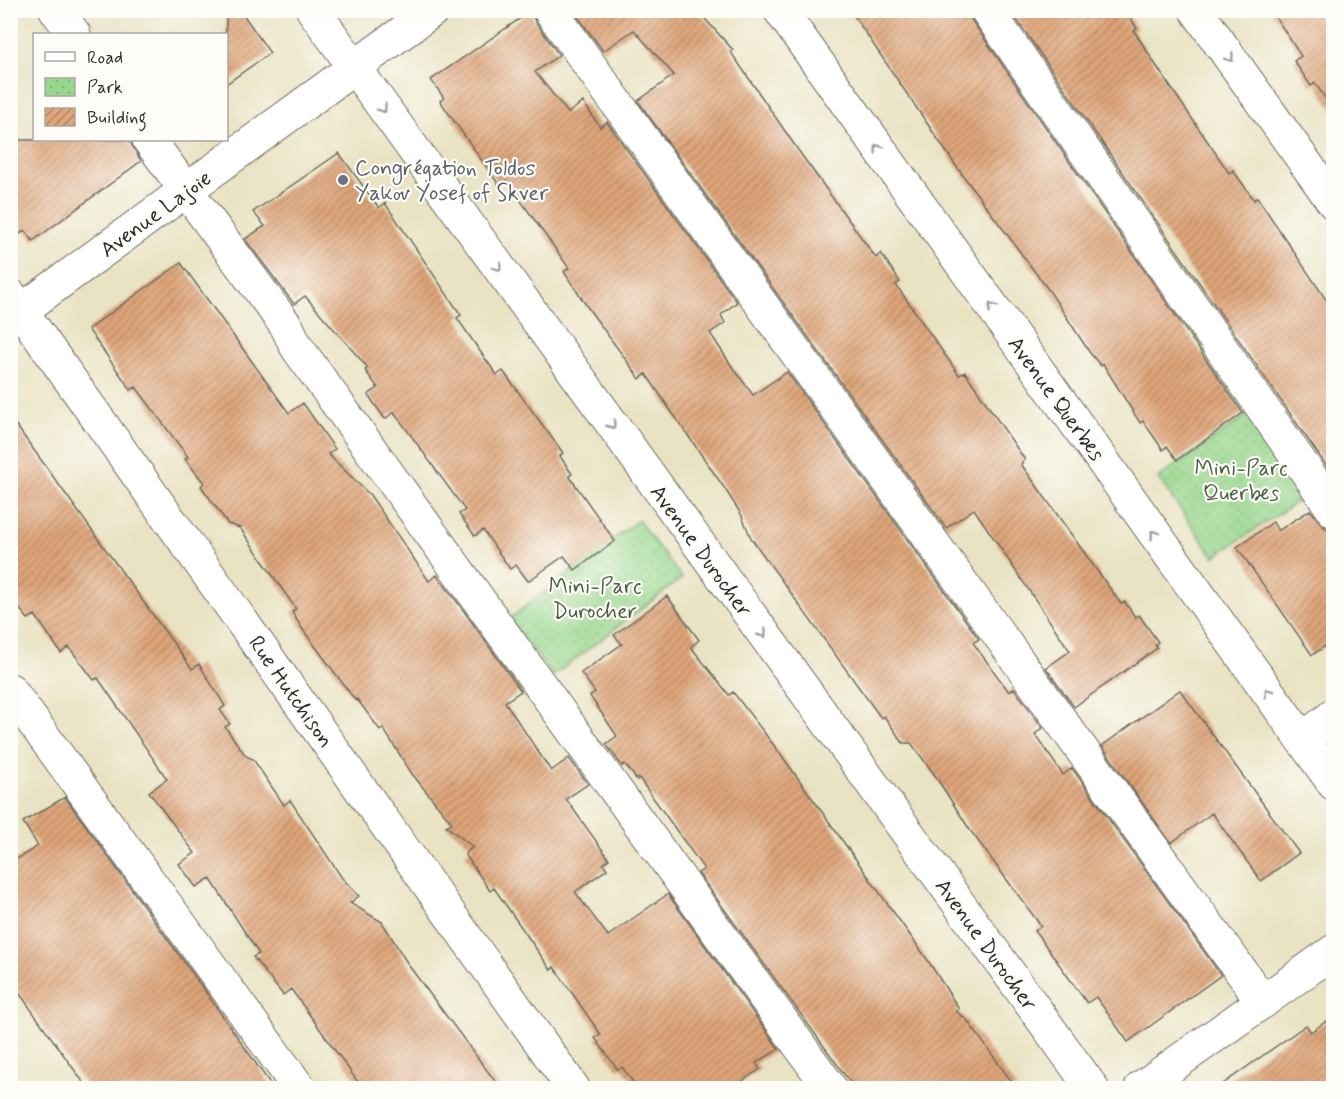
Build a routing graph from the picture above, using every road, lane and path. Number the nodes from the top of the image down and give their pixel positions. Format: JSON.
{"nodes":[{"id":1,"x":56,"y":10,"type":"edge"},
{"id":2,"x":313,"y":10,"type":"edge"},
{"id":3,"x":433,"y":10,"type":"edge"},
{"id":4,"x":550,"y":10,"type":"edge"},
{"id":5,"x":987,"y":10,"type":"edge"},
{"id":6,"x":1196,"y":10,"type":"edge"},
{"id":7,"x":787,"y":13,"type":"edge"},
{"id":8,"x":73,"y":33,"type":"edge"},
{"id":9,"x":353,"y":68,"type":"junction"},
{"id":10,"x":150,"y":141,"type":"edge"},
{"id":11,"x":186,"y":190,"type":"junction"},
{"id":12,"x":1334,"y":203,"type":"edge"},
{"id":13,"x":16,"y":303,"type":"edge"},
{"id":14,"x":1334,"y":510,"type":"edge"},
{"id":15,"x":10,"y":690,"type":"edge"},
{"id":16,"x":1334,"y":716,"type":"edge"},
{"id":17,"x":1302,"y":740,"type":"junction"},
{"id":18,"x":1334,"y":784,"type":"edge"},
{"id":19,"x":1334,"y":951,"type":"edge"},
{"id":20,"x":1263,"y":1002,"type":"junction"},
{"id":21,"x":299,"y":1089,"type":"edge"},
{"id":22,"x":573,"y":1089,"type":"edge"},
{"id":23,"x":830,"y":1089,"type":"edge"},
{"id":24,"x":1092,"y":1089,"type":"edge"},
{"id":25,"x":1141,"y":1089,"type":"edge"}],
"edges":[{"from":1,"to":8,"type":"street"},
{"from":2,"to":9,"type":"street","name":"Avenue Durocher"},
{"from":3,"to":9,"type":"street","name":"Avenue Lajoie"},
{"from":4,"to":20,"type":"street"},
{"from":5,"to":14,"type":"street"},
{"from":6,"to":12,"type":"street","one_way":true},
{"from":17,"to":7,"type":"street","name":"Avenue Querbes","one_way":true},
{"from":9,"to":11,"type":"street","name":"Avenue Lajoie"},
{"from":9,"to":24,"type":"street","name":"Avenue Durocher","one_way":true},
{"from":10,"to":11,"type":"street"},
{"from":11,"to":13,"type":"street","name":"Avenue Lajoie"},
{"from":11,"to":23,"type":"street"},
{"from":13,"to":22,"type":"street","name":"Rue Hutchison"},
{"from":15,"to":21,"type":"street"},
{"from":16,"to":17,"type":"street"},
{"from":17,"to":18,"type":"street","name":"Avenue Querbes"},
{"from":19,"to":20,"type":"street"},
{"from":20,"to":25,"type":"street"}]}
